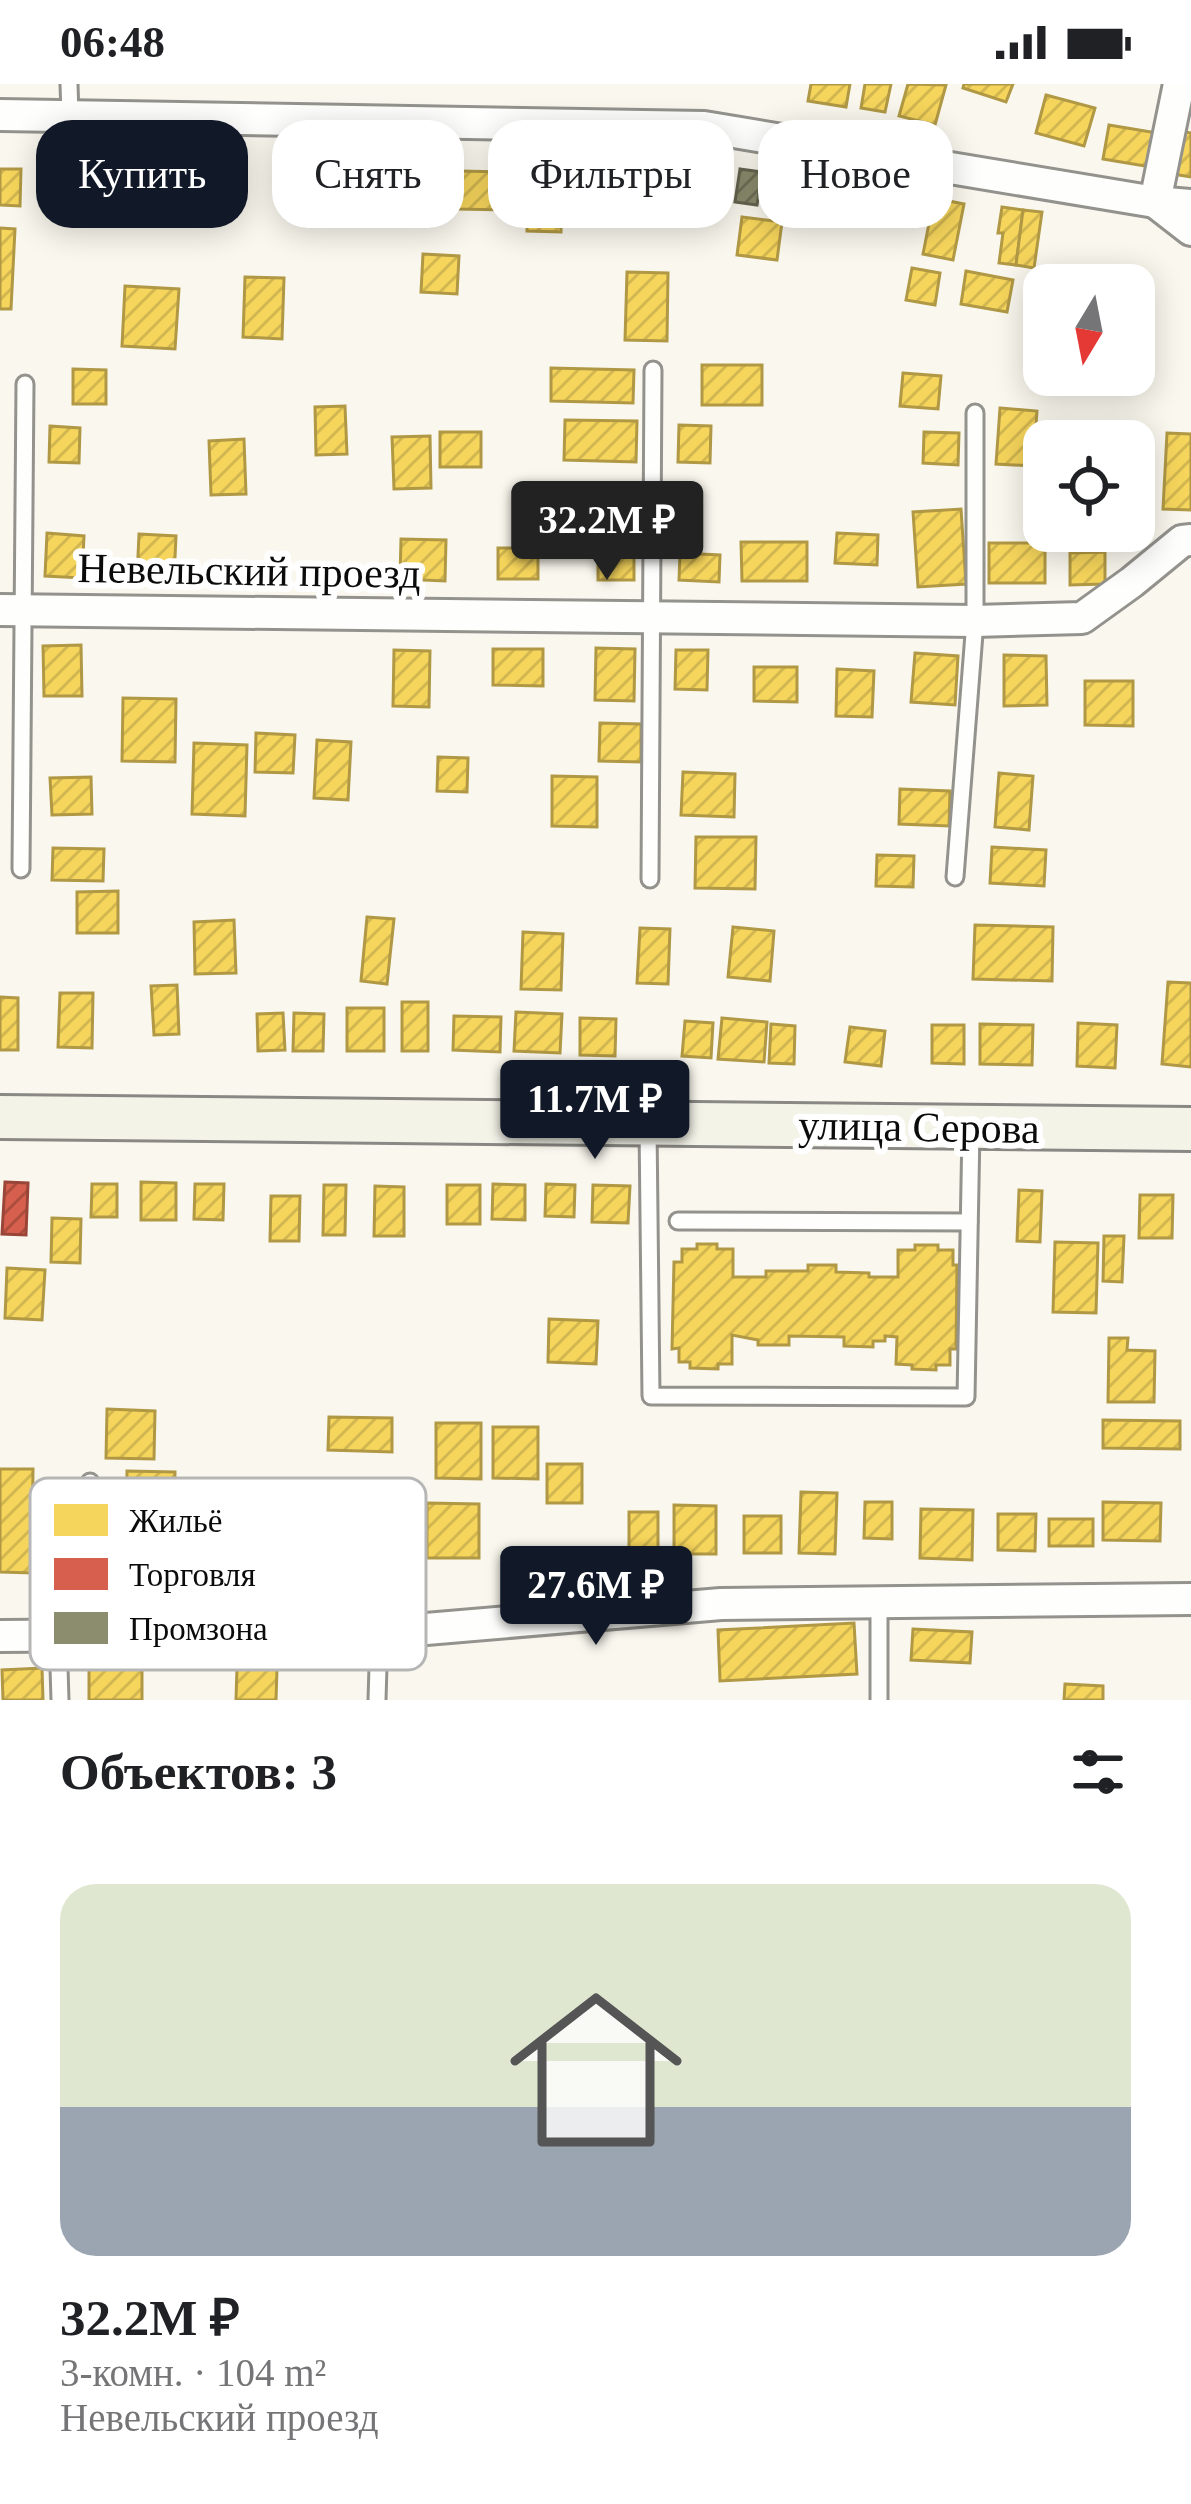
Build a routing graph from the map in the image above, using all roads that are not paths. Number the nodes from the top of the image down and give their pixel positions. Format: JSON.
{"nodes":[{"id":1,"x":70,"y":84,"type":"edge"},
{"id":2,"x":1179,"y":84,"type":"edge"},
{"id":3,"x":0,"y":115,"type":"edge"},
{"id":4,"x":70,"y":116,"type":"junction"},
{"id":5,"x":1155,"y":202,"type":"junction"},
{"id":6,"x":1191,"y":205,"type":"edge"},
{"id":7,"x":1191,"y":230,"type":"edge"},
{"id":8,"x":653,"y":370,"type":"dead end"},
{"id":9,"x":25,"y":383,"type":"dead end"},
{"id":10,"x":975,"y":413,"type":"dead end"},
{"id":11,"x":1191,"y":540,"type":"edge"},
{"id":12,"x":11,"y":610,"type":"edge"},
{"id":13,"x":653,"y":616,"type":"junction"},
{"id":14,"x":975,"y":621,"type":"junction"},
{"id":15,"x":21,"y":869,"type":"dead end"},
{"id":16,"x":955,"y":877,"type":"dead end"},
{"id":17,"x":650,"y":878,"type":"dead end"},
{"id":18,"x":0,"y":1117,"type":"edge"},
{"id":19,"x":648,"y":1123,"type":"junction"},
{"id":20,"x":971,"y":1126,"type":"junction"},
{"id":21,"x":1191,"y":1130,"type":"edge"},
{"id":22,"x":678,"y":1221,"type":"dead end"},
{"id":23,"x":969,"y":1222,"type":"junction"},
{"id":24,"x":1191,"y":1599,"type":"edge"},
{"id":25,"x":879,"y":1602,"type":"junction"},
{"id":26,"x":426,"y":1629,"type":"edge"},
{"id":27,"x":0,"y":1636,"type":"edge"},
{"id":28,"x":30,"y":1636,"type":"edge"},
{"id":29,"x":66,"y":1670,"type":"edge"},
{"id":30,"x":381,"y":1670,"type":"edge"},
{"id":31,"x":60,"y":1700,"type":"edge"},
{"id":32,"x":377,"y":1700,"type":"edge"},
{"id":33,"x":879,"y":1700,"type":"edge"}],
"edges":[{"from":1,"to":4,"type":"lane"},
{"from":2,"to":5,"type":"street"},
{"from":3,"to":4,"type":"street"},
{"from":4,"to":5,"type":"street"},
{"from":5,"to":6,"type":"street"},
{"from":5,"to":7,"type":"street"},
{"from":8,"to":13,"type":"lane"},
{"from":9,"to":12,"type":"lane"},
{"from":10,"to":14,"type":"lane"},
{"from":11,"to":14,"type":"street","name":"Невельский проезд"},
{"from":12,"to":13,"type":"street","name":"Невельский проезд"},
{"from":12,"to":15,"type":"lane"},
{"from":13,"to":14,"type":"street","name":"Невельский проезд"},
{"from":13,"to":17,"type":"lane"},
{"from":14,"to":16,"type":"lane"},
{"from":18,"to":19,"type":"main road","name":"улица Серова"},
{"from":19,"to":20,"type":"main road","name":"улица Серова"},
{"from":19,"to":23,"type":"lane"},
{"from":20,"to":21,"type":"main road","name":"улица Серова"},
{"from":20,"to":23,"type":"lane"},
{"from":22,"to":23,"type":"lane"},
{"from":24,"to":25,"type":"street"},
{"from":25,"to":26,"type":"street"},
{"from":25,"to":33,"type":"lane"},
{"from":27,"to":28,"type":"street"},
{"from":29,"to":31,"type":"lane"},
{"from":30,"to":32,"type":"lane"}]}
